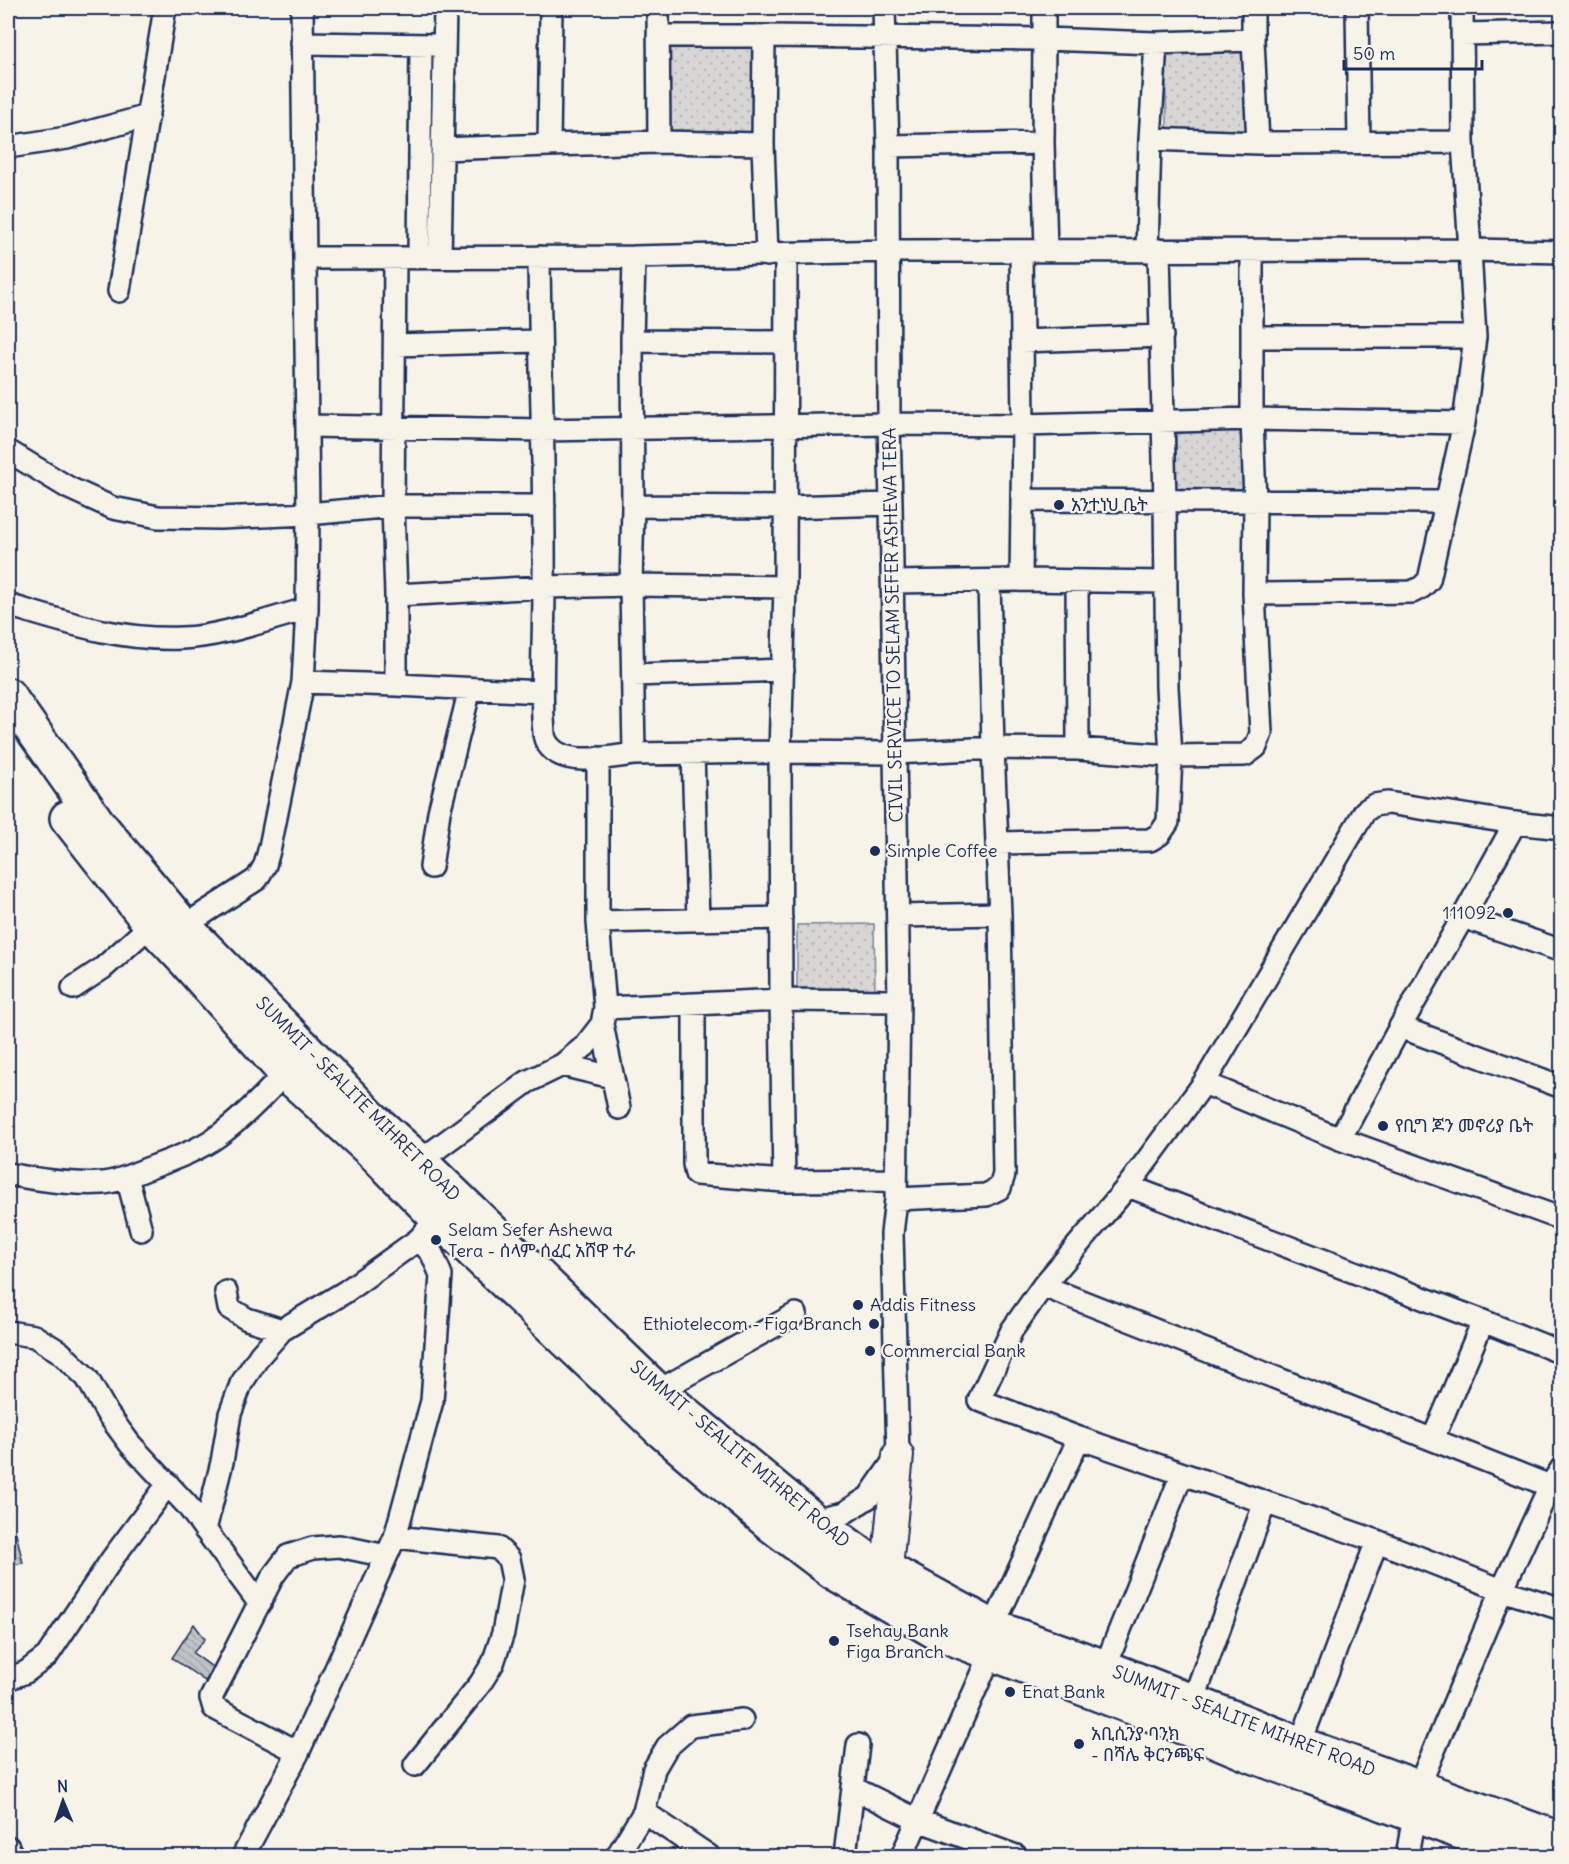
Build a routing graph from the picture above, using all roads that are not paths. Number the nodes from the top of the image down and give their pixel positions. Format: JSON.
{"nodes":[{"id":1,"x":165,"y":8,"type":"edge"},
{"id":2,"x":302,"y":8,"type":"edge"},
{"id":3,"x":445,"y":8,"type":"edge"},
{"id":4,"x":551,"y":8,"type":"edge"},
{"id":5,"x":658,"y":8,"type":"edge"},
{"id":6,"x":884,"y":8,"type":"edge"},
{"id":7,"x":1044,"y":8,"type":"edge"},
{"id":8,"x":1253,"y":8,"type":"edge"},
{"id":9,"x":1357,"y":8,"type":"edge"},
{"id":10,"x":1462,"y":8,"type":"edge"},
{"id":11,"x":1562,"y":32,"type":"edge"},
{"id":12,"x":1462,"y":34,"type":"junction"},
{"id":13,"x":658,"y":36,"type":"junction"},
{"id":14,"x":764,"y":36,"type":"junction"},
{"id":15,"x":884,"y":37,"type":"junction"},
{"id":16,"x":1044,"y":39,"type":"junction"},
{"id":17,"x":1253,"y":40,"type":"junction"},
{"id":18,"x":302,"y":43,"type":"junction"},
{"id":19,"x":1156,"y":43,"type":"junction"},
{"id":20,"x":444,"y":44,"type":"junction"},
{"id":21,"x":421,"y":45,"type":"junction"},
{"id":22,"x":148,"y":116,"type":"junction"},
{"id":23,"x":1150,"y":140,"type":"junction"},
{"id":24,"x":659,"y":142,"type":"junction"},
{"id":25,"x":1463,"y":142,"type":"junction"},
{"id":26,"x":1043,"y":143,"type":"junction"},
{"id":27,"x":1258,"y":143,"type":"junction"},
{"id":28,"x":1359,"y":143,"type":"junction"},
{"id":29,"x":763,"y":144,"type":"junction"},
{"id":30,"x":549,"y":145,"type":"junction"},
{"id":31,"x":888,"y":146,"type":"junction"},
{"id":32,"x":8,"y":147,"type":"edge"},
{"id":33,"x":442,"y":149,"type":"junction"},
{"id":34,"x":1046,"y":250,"type":"junction"},
{"id":35,"x":1153,"y":250,"type":"junction"},
{"id":36,"x":1470,"y":250,"type":"junction"},
{"id":37,"x":888,"y":251,"type":"junction"},
{"id":38,"x":1021,"y":251,"type":"junction"},
{"id":39,"x":1252,"y":251,"type":"junction"},
{"id":40,"x":1562,"y":252,"type":"edge"},
{"id":41,"x":776,"y":255,"type":"junction"},
{"id":42,"x":539,"y":256,"type":"junction"},
{"id":43,"x":429,"y":257,"type":"junction"},
{"id":44,"x":634,"y":257,"type":"junction"},
{"id":45,"x":305,"y":258,"type":"junction"},
{"id":46,"x":395,"y":258,"type":"junction"},
{"id":47,"x":119,"y":291,"type":"dead end"},
{"id":48,"x":1162,"y":336,"type":"junction"},
{"id":49,"x":1252,"y":337,"type":"junction"},
{"id":50,"x":1475,"y":337,"type":"junction"},
{"id":51,"x":539,"y":341,"type":"junction"},
{"id":52,"x":632,"y":341,"type":"junction"},
{"id":53,"x":1022,"y":341,"type":"junction"},
{"id":54,"x":786,"y":342,"type":"junction"},
{"id":55,"x":395,"y":345,"type":"junction"},
{"id":56,"x":1252,"y":419,"type":"junction"},
{"id":57,"x":1163,"y":421,"type":"junction"},
{"id":58,"x":1464,"y":423,"type":"junction"},
{"id":59,"x":889,"y":424,"type":"junction"},
{"id":60,"x":1023,"y":425,"type":"junction"},
{"id":61,"x":307,"y":426,"type":"junction"},
{"id":62,"x":785,"y":427,"type":"junction"},
{"id":63,"x":632,"y":428,"type":"junction"},
{"id":64,"x":395,"y":429,"type":"junction"},
{"id":65,"x":542,"y":430,"type":"junction"},
{"id":66,"x":8,"y":452,"type":"edge"},
{"id":67,"x":1022,"y":500,"type":"junction"},
{"id":68,"x":1255,"y":501,"type":"junction"},
{"id":69,"x":1165,"y":502,"type":"junction"},
{"id":70,"x":1446,"y":502,"type":"junction"},
{"id":71,"x":891,"y":504,"type":"junction"},
{"id":72,"x":393,"y":506,"type":"junction"},
{"id":73,"x":544,"y":506,"type":"junction"},
{"id":74,"x":633,"y":506,"type":"junction"},
{"id":75,"x":785,"y":507,"type":"junction"},
{"id":76,"x":309,"y":514,"type":"junction"},
{"id":77,"x":1021,"y":580,"type":"junction"},
{"id":78,"x":989,"y":581,"type":"junction"},
{"id":79,"x":1077,"y":581,"type":"junction"},
{"id":80,"x":893,"y":582,"type":"junction"},
{"id":81,"x":1165,"y":582,"type":"junction"},
{"id":82,"x":631,"y":585,"type":"junction"},
{"id":83,"x":544,"y":587,"type":"junction"},
{"id":84,"x":785,"y":587,"type":"junction"},
{"id":85,"x":1254,"y":594,"type":"junction"},
{"id":86,"x":396,"y":595,"type":"junction"},
{"id":87,"x":8,"y":605,"type":"edge"},
{"id":88,"x":307,"y":609,"type":"junction"},
{"id":89,"x":783,"y":670,"type":"junction"},
{"id":90,"x":633,"y":675,"type":"junction"},
{"id":91,"x":303,"y":682,"type":"junction"},
{"id":92,"x":396,"y":685,"type":"junction"},
{"id":93,"x":470,"y":688,"type":"junction"},
{"id":94,"x":542,"y":692,"type":"junction"},
{"id":95,"x":8,"y":695,"type":"edge"},
{"id":96,"x":8,"y":730,"type":"edge"},
{"id":97,"x":993,"y":748,"type":"junction"},
{"id":98,"x":1078,"y":749,"type":"junction"},
{"id":99,"x":780,"y":752,"type":"junction"},
{"id":100,"x":693,"y":753,"type":"junction"},
{"id":101,"x":895,"y":753,"type":"junction"},
{"id":102,"x":634,"y":754,"type":"junction"},
{"id":103,"x":1171,"y":756,"type":"junction"},
{"id":104,"x":598,"y":758,"type":"junction"},
{"id":105,"x":1515,"y":823,"type":"junction"},
{"id":106,"x":1562,"y":828,"type":"edge"},
{"id":107,"x":998,"y":843,"type":"junction"},
{"id":108,"x":431,"y":867,"type":"dead end"},
{"id":109,"x":1000,"y":914,"type":"junction"},
{"id":110,"x":898,"y":916,"type":"junction"},
{"id":111,"x":1463,"y":917,"type":"junction"},
{"id":112,"x":781,"y":918,"type":"junction"},
{"id":113,"x":699,"y":920,"type":"junction"},
{"id":114,"x":598,"y":922,"type":"junction"},
{"id":115,"x":150,"y":926,"type":"junction"},
{"id":116,"x":184,"y":927,"type":"junction"},
{"id":117,"x":1562,"y":951,"type":"edge"},
{"id":118,"x":73,"y":988,"type":"dead end"},
{"id":119,"x":781,"y":1000,"type":"junction"},
{"id":120,"x":899,"y":1001,"type":"junction"},
{"id":121,"x":694,"y":1004,"type":"junction"},
{"id":122,"x":603,"y":1016,"type":"junction"},
{"id":123,"x":1400,"y":1027,"type":"junction"},
{"id":124,"x":562,"y":1065,"type":"junction"},
{"id":125,"x":285,"y":1073,"type":"junction"},
{"id":126,"x":612,"y":1077,"type":"junction"},
{"id":127,"x":1204,"y":1083,"type":"junction"},
{"id":128,"x":1562,"y":1087,"type":"edge"},
{"id":129,"x":619,"y":1108,"type":"dead end"},
{"id":130,"x":362,"y":1126,"type":"junction"},
{"id":131,"x":1340,"y":1139,"type":"junction"},
{"id":132,"x":420,"y":1161,"type":"junction"},
{"id":133,"x":8,"y":1174,"type":"edge"},
{"id":134,"x":127,"y":1177,"type":"junction"},
{"id":135,"x":784,"y":1181,"type":"junction"},
{"id":136,"x":1128,"y":1186,"type":"junction"},
{"id":137,"x":896,"y":1189,"type":"junction"},
{"id":138,"x":1562,"y":1219,"type":"edge"},
{"id":139,"x":429,"y":1229,"type":"junction"},
{"id":140,"x":141,"y":1230,"type":"dead end"},
{"id":141,"x":1043,"y":1286,"type":"junction"},
{"id":142,"x":226,"y":1292,"type":"dead end"},
{"id":143,"x":796,"y":1314,"type":"dead end"},
{"id":144,"x":1483,"y":1321,"type":"junction"},
{"id":145,"x":282,"y":1330,"type":"junction"},
{"id":146,"x":8,"y":1332,"type":"edge"},
{"id":147,"x":1562,"y":1353,"type":"edge"},
{"id":148,"x":658,"y":1391,"type":"junction"},
{"id":149,"x":1079,"y":1438,"type":"junction"},
{"id":150,"x":1433,"y":1439,"type":"junction"},
{"id":151,"x":898,"y":1455,"type":"junction"},
{"id":152,"x":1562,"y":1468,"type":"edge"},
{"id":153,"x":1182,"y":1474,"type":"junction"},
{"id":154,"x":168,"y":1484,"type":"junction"},
{"id":155,"x":1550,"y":1486,"type":"junction"},
{"id":156,"x":1265,"y":1502,"type":"junction"},
{"id":157,"x":814,"y":1520,"type":"junction"},
{"id":158,"x":206,"y":1530,"type":"junction"},
{"id":159,"x":395,"y":1537,"type":"junction"},
{"id":160,"x":1377,"y":1541,"type":"junction"},
{"id":161,"x":386,"y":1556,"type":"junction"},
{"id":162,"x":887,"y":1568,"type":"junction"},
{"id":163,"x":1502,"y":1590,"type":"junction"},
{"id":164,"x":260,"y":1604,"type":"junction"},
{"id":165,"x":1562,"y":1609,"type":"edge"},
{"id":166,"x":992,"y":1640,"type":"junction"},
{"id":167,"x":1105,"y":1667,"type":"junction"},
{"id":168,"x":8,"y":1679,"type":"edge"},
{"id":169,"x":1193,"y":1701,"type":"junction"},
{"id":170,"x":742,"y":1720,"type":"dead end"},
{"id":171,"x":1300,"y":1744,"type":"junction"},
{"id":172,"x":858,"y":1745,"type":"dead end"},
{"id":173,"x":298,"y":1752,"type":"junction"},
{"id":174,"x":415,"y":1765,"type":"dead end"},
{"id":175,"x":853,"y":1788,"type":"junction"},
{"id":176,"x":1416,"y":1802,"type":"junction"},
{"id":177,"x":644,"y":1812,"type":"junction"},
{"id":178,"x":918,"y":1820,"type":"junction"},
{"id":179,"x":1562,"y":1840,"type":"edge"},
{"id":180,"x":8,"y":1847,"type":"edge"},
{"id":181,"x":12,"y":1857,"type":"edge"},
{"id":182,"x":243,"y":1857,"type":"edge"},
{"id":183,"x":617,"y":1857,"type":"edge"},
{"id":184,"x":709,"y":1857,"type":"edge"},
{"id":185,"x":845,"y":1857,"type":"edge"},
{"id":186,"x":902,"y":1857,"type":"edge"},
{"id":187,"x":1016,"y":1857,"type":"edge"},
{"id":188,"x":1407,"y":1857,"type":"edge"},
{"id":189,"x":1526,"y":1857,"type":"edge"}],
"edges":[{"from":1,"to":22,"type":"street"},
{"from":2,"to":18,"type":"street"},
{"from":3,"to":20,"type":"street"},
{"from":4,"to":30,"type":"street"},
{"from":5,"to":13,"type":"street"},
{"from":6,"to":15,"type":"street","name":"CIVIL SERVICE TO SELAM SEFER ASHEWA TERA"},
{"from":7,"to":16,"type":"street"},
{"from":8,"to":17,"type":"street"},
{"from":9,"to":28,"type":"street"},
{"from":10,"to":12,"type":"street"},
{"from":11,"to":12,"type":"street"},
{"from":12,"to":25,"type":"street"},
{"from":13,"to":14,"type":"street"},
{"from":13,"to":24,"type":"street"},
{"from":14,"to":15,"type":"street"},
{"from":14,"to":29,"type":"street"},
{"from":15,"to":16,"type":"street"},
{"from":15,"to":31,"type":"street","name":"CIVIL SERVICE TO SELAM SEFER ASHEWA TERA"},
{"from":16,"to":19,"type":"street"},
{"from":16,"to":26,"type":"street"},
{"from":17,"to":19,"type":"street"},
{"from":17,"to":27,"type":"street"},
{"from":18,"to":21,"type":"street"},
{"from":18,"to":45,"type":"street"},
{"from":19,"to":23,"type":"street"},
{"from":20,"to":21,"type":"street"},
{"from":20,"to":33,"type":"street"},
{"from":21,"to":43,"type":"street"},
{"from":22,"to":32,"type":"street"},
{"from":22,"to":47,"type":"street"},
{"from":23,"to":27,"type":"street"},
{"from":23,"to":35,"type":"street"},
{"from":24,"to":29,"type":"street"},
{"from":24,"to":30,"type":"street"},
{"from":25,"to":28,"type":"street"},
{"from":25,"to":36,"type":"street"},
{"from":26,"to":31,"type":"street"},
{"from":26,"to":34,"type":"street"},
{"from":27,"to":28,"type":"street"},
{"from":29,"to":41,"type":"street"},
{"from":30,"to":33,"type":"street"},
{"from":31,"to":37,"type":"street","name":"CIVIL SERVICE TO SELAM SEFER ASHEWA TERA"},
{"from":33,"to":43,"type":"street"},
{"from":34,"to":35,"type":"street"},
{"from":34,"to":38,"type":"street"},
{"from":35,"to":39,"type":"street"},
{"from":35,"to":48,"type":"street"},
{"from":36,"to":39,"type":"street"},
{"from":36,"to":40,"type":"street"},
{"from":36,"to":50,"type":"street"},
{"from":37,"to":38,"type":"street"},
{"from":37,"to":41,"type":"street"},
{"from":37,"to":59,"type":"street","name":"CIVIL SERVICE TO SELAM SEFER ASHEWA TERA"},
{"from":38,"to":53,"type":"street"},
{"from":39,"to":49,"type":"street"},
{"from":41,"to":44,"type":"street"},
{"from":41,"to":54,"type":"street"},
{"from":42,"to":43,"type":"street"},
{"from":42,"to":44,"type":"street"},
{"from":42,"to":51,"type":"street"},
{"from":43,"to":46,"type":"street"},
{"from":44,"to":52,"type":"street"},
{"from":45,"to":46,"type":"street"},
{"from":45,"to":61,"type":"street"},
{"from":46,"to":55,"type":"street"},
{"from":48,"to":53,"type":"street"},
{"from":48,"to":57,"type":"street"},
{"from":49,"to":50,"type":"street"},
{"from":49,"to":56,"type":"street"},
{"from":50,"to":58,"type":"street"},
{"from":51,"to":55,"type":"street"},
{"from":51,"to":65,"type":"street"},
{"from":52,"to":54,"type":"street"},
{"from":52,"to":63,"type":"street"},
{"from":53,"to":60,"type":"street"},
{"from":54,"to":62,"type":"street"},
{"from":55,"to":64,"type":"street"},
{"from":56,"to":57,"type":"street"},
{"from":56,"to":58,"type":"street"},
{"from":56,"to":68,"type":"street"},
{"from":57,"to":60,"type":"street"},
{"from":57,"to":69,"type":"street"},
{"from":58,"to":70,"type":"street"},
{"from":59,"to":60,"type":"street"},
{"from":59,"to":62,"type":"street"},
{"from":59,"to":71,"type":"street","name":"CIVIL SERVICE TO SELAM SEFER ASHEWA TERA"},
{"from":60,"to":67,"type":"street"},
{"from":61,"to":64,"type":"street"},
{"from":61,"to":76,"type":"street"},
{"from":62,"to":63,"type":"street"},
{"from":62,"to":75,"type":"street"},
{"from":63,"to":65,"type":"street"},
{"from":63,"to":74,"type":"street"},
{"from":64,"to":65,"type":"street"},
{"from":64,"to":72,"type":"street"},
{"from":65,"to":73,"type":"street"},
{"from":66,"to":76,"type":"street"},
{"from":67,"to":69,"type":"street"},
{"from":67,"to":77,"type":"street"},
{"from":68,"to":69,"type":"street"},
{"from":68,"to":70,"type":"street"},
{"from":68,"to":85,"type":"street"},
{"from":69,"to":81,"type":"street"},
{"from":70,"to":85,"type":"street"},
{"from":71,"to":75,"type":"street"},
{"from":71,"to":80,"type":"street","name":"CIVIL SERVICE TO SELAM SEFER ASHEWA TERA"},
{"from":72,"to":73,"type":"street"},
{"from":72,"to":76,"type":"street"},
{"from":72,"to":86,"type":"street"},
{"from":73,"to":83,"type":"street"},
{"from":74,"to":75,"type":"street"},
{"from":74,"to":82,"type":"street"},
{"from":75,"to":84,"type":"street"},
{"from":76,"to":88,"type":"street"},
{"from":77,"to":78,"type":"street"},
{"from":77,"to":79,"type":"street"},
{"from":78,"to":80,"type":"street"},
{"from":78,"to":97,"type":"street"},
{"from":79,"to":81,"type":"street"},
{"from":79,"to":98,"type":"street"},
{"from":80,"to":101,"type":"street","name":"CIVIL SERVICE TO SELAM SEFER ASHEWA TERA"},
{"from":81,"to":103,"type":"street"},
{"from":82,"to":83,"type":"street"},
{"from":82,"to":84,"type":"street"},
{"from":82,"to":90,"type":"street"},
{"from":83,"to":86,"type":"street"},
{"from":83,"to":94,"type":"street"},
{"from":84,"to":89,"type":"street"},
{"from":85,"to":103,"type":"street"},
{"from":86,"to":92,"type":"street"},
{"from":87,"to":88,"type":"street"},
{"from":88,"to":91,"type":"street"},
{"from":89,"to":90,"type":"street"},
{"from":89,"to":99,"type":"street"},
{"from":90,"to":102,"type":"street"},
{"from":91,"to":92,"type":"street"},
{"from":91,"to":116,"type":"street"},
{"from":92,"to":93,"type":"street"},
{"from":93,"to":94,"type":"street"},
{"from":93,"to":108,"type":"street"},
{"from":94,"to":104,"type":"street"},
{"from":95,"to":116,"type":"main road","name":"SUMMIT - SEALITE MIHRET ROAD"},
{"from":96,"to":115,"type":"main road"},
{"from":97,"to":98,"type":"street"},
{"from":97,"to":101,"type":"street"},
{"from":97,"to":107,"type":"street"},
{"from":98,"to":103,"type":"street"},
{"from":99,"to":100,"type":"street"},
{"from":99,"to":101,"type":"street"},
{"from":99,"to":112,"type":"street"},
{"from":100,"to":102,"type":"street"},
{"from":100,"to":113,"type":"street"},
{"from":101,"to":110,"type":"street","name":"CIVIL SERVICE TO SELAM SEFER ASHEWA TERA"},
{"from":102,"to":104,"type":"street"},
{"from":103,"to":107,"type":"street"},
{"from":104,"to":114,"type":"street"},
{"from":105,"to":106,"type":"street"},
{"from":105,"to":111,"type":"street"},
{"from":105,"to":127,"type":"street"},
{"from":107,"to":109,"type":"street"},
{"from":109,"to":110,"type":"street"},
{"from":109,"to":137,"type":"street"},
{"from":110,"to":120,"type":"street","name":"CIVIL SERVICE TO SELAM SEFER ASHEWA TERA"},
{"from":111,"to":117,"type":"street"},
{"from":111,"to":123,"type":"street"},
{"from":112,"to":113,"type":"street"},
{"from":112,"to":119,"type":"street"},
{"from":113,"to":114,"type":"street"},
{"from":114,"to":122,"type":"street"},
{"from":115,"to":118,"type":"street"},
{"from":115,"to":125,"type":"main road"},
{"from":116,"to":130,"type":"main road","name":"SUMMIT - SEALITE MIHRET ROAD"},
{"from":119,"to":120,"type":"street"},
{"from":119,"to":121,"type":"street"},
{"from":119,"to":135,"type":"street"},
{"from":120,"to":137,"type":"street","name":"CIVIL SERVICE TO SELAM SEFER ASHEWA TERA"},
{"from":121,"to":122,"type":"street"},
{"from":121,"to":135,"type":"street"},
{"from":122,"to":124,"type":"street"},
{"from":122,"to":126,"type":"street"},
{"from":123,"to":128,"type":"street"},
{"from":123,"to":131,"type":"street"},
{"from":124,"to":126,"type":"street"},
{"from":124,"to":132,"type":"street"},
{"from":125,"to":130,"type":"main road"},
{"from":125,"to":134,"type":"street"},
{"from":126,"to":129,"type":"street"},
{"from":127,"to":131,"type":"street"},
{"from":127,"to":136,"type":"street"},
{"from":130,"to":132,"type":"main road","name":"SUMMIT - SEALITE MIHRET ROAD"},
{"from":130,"to":139,"type":"main road"},
{"from":131,"to":138,"type":"street"},
{"from":132,"to":148,"type":"main road","name":"SUMMIT - SEALITE MIHRET ROAD"},
{"from":133,"to":134,"type":"street"},
{"from":134,"to":140,"type":"street"},
{"from":135,"to":137,"type":"street"},
{"from":136,"to":141,"type":"street"},
{"from":136,"to":144,"type":"street"},
{"from":137,"to":151,"type":"street","name":"CIVIL SERVICE TO SELAM SEFER ASHEWA TERA"},
{"from":139,"to":145,"type":"street"},
{"from":139,"to":159,"type":"street"},
{"from":139,"to":166,"type":"main road"},
{"from":141,"to":149,"type":"street"},
{"from":141,"to":150,"type":"street"},
{"from":142,"to":145,"type":"street"},
{"from":143,"to":148,"type":"street"},
{"from":144,"to":147,"type":"street"},
{"from":144,"to":150,"type":"street"},
{"from":145,"to":158,"type":"street"},
{"from":146,"to":154,"type":"street"},
{"from":148,"to":157,"type":"main road","name":"SUMMIT - SEALITE MIHRET ROAD"},
{"from":149,"to":153,"type":"street"},
{"from":149,"to":166,"type":"street"},
{"from":150,"to":155,"type":"street"},
{"from":151,"to":157,"type":"street"},
{"from":151,"to":162,"type":"street"},
{"from":152,"to":155,"type":"street"},
{"from":153,"to":156,"type":"street"},
{"from":153,"to":167,"type":"street"},
{"from":154,"to":158,"type":"street"},
{"from":154,"to":168,"type":"street"},
{"from":155,"to":163,"type":"street"},
{"from":156,"to":160,"type":"street"},
{"from":156,"to":169,"type":"street"},
{"from":157,"to":162,"type":"main road","name":"SUMMIT - SEALITE MIHRET ROAD"},
{"from":158,"to":164,"type":"street"},
{"from":159,"to":161,"type":"street"},
{"from":159,"to":174,"type":"street"},
{"from":160,"to":163,"type":"street"},
{"from":160,"to":171,"type":"street"},
{"from":161,"to":164,"type":"street"},
{"from":161,"to":173,"type":"street"},
{"from":162,"to":166,"type":"main road","name":"SUMMIT - SEALITE MIHRET ROAD"},
{"from":163,"to":165,"type":"street"},
{"from":163,"to":176,"type":"street"},
{"from":164,"to":173,"type":"street"},
{"from":166,"to":167,"type":"main road","name":"SUMMIT - SEALITE MIHRET ROAD"},
{"from":166,"to":176,"type":"main road"},
{"from":166,"to":178,"type":"street"},
{"from":167,"to":169,"type":"main road","name":"SUMMIT - SEALITE MIHRET ROAD"},
{"from":169,"to":171,"type":"main road","name":"SUMMIT - SEALITE MIHRET ROAD"},
{"from":170,"to":177,"type":"street"},
{"from":171,"to":176,"type":"main road","name":"SUMMIT - SEALITE MIHRET ROAD"},
{"from":172,"to":175,"type":"street"},
{"from":173,"to":182,"type":"street"},
{"from":175,"to":178,"type":"street"},
{"from":175,"to":185,"type":"street"},
{"from":176,"to":179,"type":"main road","name":"SUMMIT - SEALITE MIHRET ROAD"},
{"from":176,"to":188,"type":"street"},
{"from":176,"to":189,"type":"main road"},
{"from":177,"to":183,"type":"street"},
{"from":177,"to":184,"type":"street"},
{"from":178,"to":186,"type":"street"},
{"from":178,"to":187,"type":"street"},
{"from":180,"to":181,"type":"street"}]}
